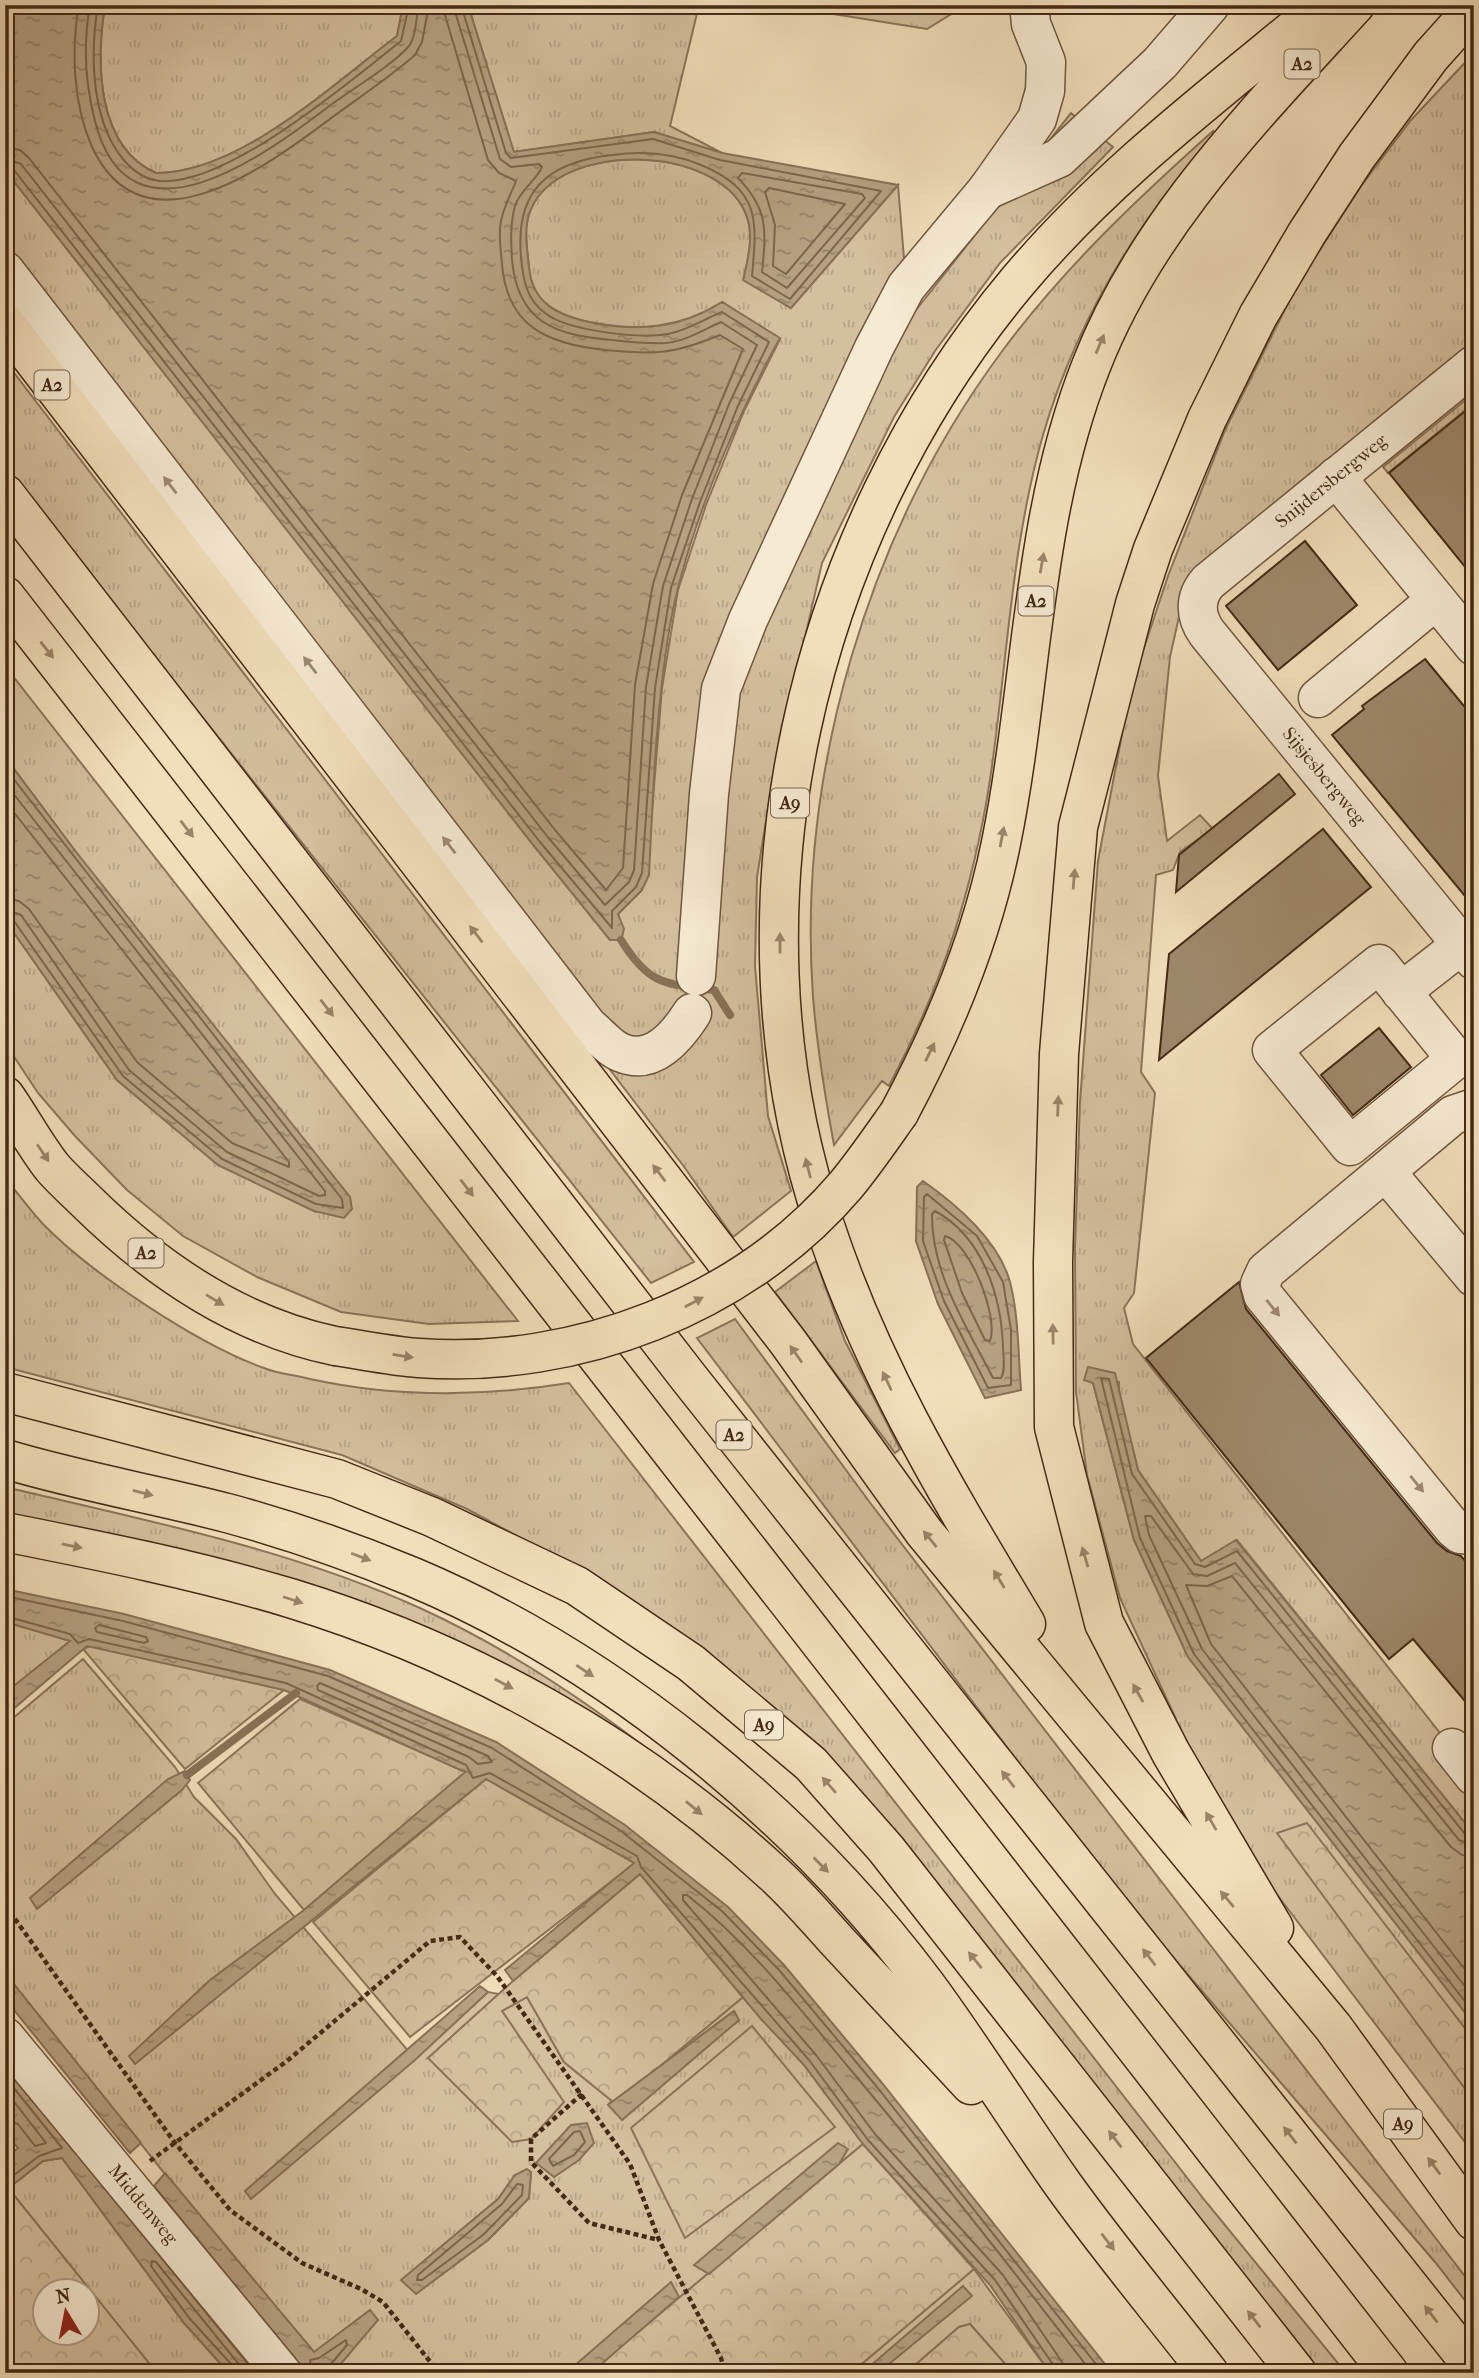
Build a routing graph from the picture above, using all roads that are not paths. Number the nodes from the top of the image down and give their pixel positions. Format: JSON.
{"nodes":[{"id":1,"x":1029,"y":5,"type":"edge"},
{"id":2,"x":1210,"y":5,"type":"edge"},
{"id":3,"x":1323,"y":5,"type":"edge"},
{"id":4,"x":1354,"y":5,"type":"edge"},
{"id":5,"x":1474,"y":8,"type":"edge"},
{"id":6,"x":987,"y":190,"type":"junction"},
{"id":7,"x":6,"y":273,"type":"edge"},
{"id":8,"x":5,"y":323,"type":"edge"},
{"id":9,"x":1474,"y":365,"type":"edge"},
{"id":10,"x":1336,"y":477,"type":"junction"},
{"id":11,"x":5,"y":494,"type":"edge"},
{"id":12,"x":5,"y":596,"type":"edge"},
{"id":13,"x":1436,"y":600,"type":"junction"},
{"id":14,"x":1197,"y":604,"type":"joint"},
{"id":15,"x":1474,"y":646,"type":"edge"},
{"id":16,"x":1318,"y":698,"type":"dead end"},
{"id":17,"x":505,"y":919,"type":"junction"},
{"id":18,"x":1470,"y":947,"type":"edge"},
{"id":19,"x":1402,"y":992,"type":"junction"},
{"id":20,"x":545,"y":1023,"type":"junction"},
{"id":21,"x":5,"y":1096,"type":"edge"},
{"id":22,"x":1474,"y":1108,"type":"edge"},
{"id":23,"x":1386,"y":1172,"type":"junction"},
{"id":24,"x":1474,"y":1277,"type":"edge"},
{"id":25,"x":5,"y":1392,"type":"edge"},
{"id":26,"x":5,"y":1459,"type":"edge"},
{"id":27,"x":5,"y":1532,"type":"edge"},
{"id":28,"x":1474,"y":1535,"type":"edge"},
{"id":29,"x":1084,"y":1722,"type":"junction"},
{"id":30,"x":1333,"y":2027,"type":"junction"},
{"id":31,"x":5,"y":2037,"type":"edge"},
{"id":32,"x":1066,"y":2188,"type":"junction"},
{"id":33,"x":1474,"y":2221,"type":"edge"},
{"id":34,"x":1474,"y":2368,"type":"edge"},
{"id":35,"x":282,"y":2373,"type":"edge"},
{"id":36,"x":1209,"y":2373,"type":"edge"},
{"id":37,"x":1297,"y":2373,"type":"edge"},
{"id":38,"x":1389,"y":2373,"type":"edge"}],
"edges":[{"from":1,"to":6,"type":"street"},
{"from":2,"to":6,"type":"street"},
{"from":29,"to":3,"type":"highway","number":"A9","one_way":true},
{"from":21,"to":4,"type":"highway","number":"A2","one_way":true,"bridge":true},
{"from":30,"to":5,"type":"highway","number":"A9","one_way":true},
{"from":6,"to":17,"type":"street"},
{"from":17,"to":7,"type":"street","one_way":true},
{"from":20,"to":8,"type":"highway","number":"A2","one_way":true},
{"from":9,"to":10,"type":"street","name":"Snijdersbergweg"},
{"from":10,"to":13,"type":"street"},
{"from":10,"to":14,"type":"street","name":"Snijdersbergweg"},
{"from":34,"to":11,"type":"highway","number":"A2","one_way":true},
{"from":12,"to":38,"type":"highway","one_way":true},
{"from":13,"to":15,"type":"street"},
{"from":13,"to":16,"type":"street"},
{"from":14,"to":18,"type":"street","name":"Sijsjesbergweg"},
{"from":17,"to":20,"type":"street"},
{"from":18,"to":19,"type":"street"},
{"from":19,"to":19,"type":"street"},
{"from":29,"to":20,"type":"highway","number":"A2","one_way":true},
{"from":22,"to":23,"type":"street"},
{"from":23,"to":24,"type":"street"},
{"from":23,"to":28,"type":"street","one_way":true},
{"from":37,"to":25,"type":"highway","number":"A9","one_way":true},
{"from":26,"to":32,"type":"highway","one_way":true},
{"from":27,"to":32,"type":"highway","one_way":true},
{"from":30,"to":29,"type":"highway","number":"A9","one_way":true},
{"from":33,"to":30,"type":"highway","number":"A9","one_way":true},
{"from":31,"to":35,"type":"street","name":"Middenweg"},
{"from":32,"to":36,"type":"highway","one_way":true}]}
